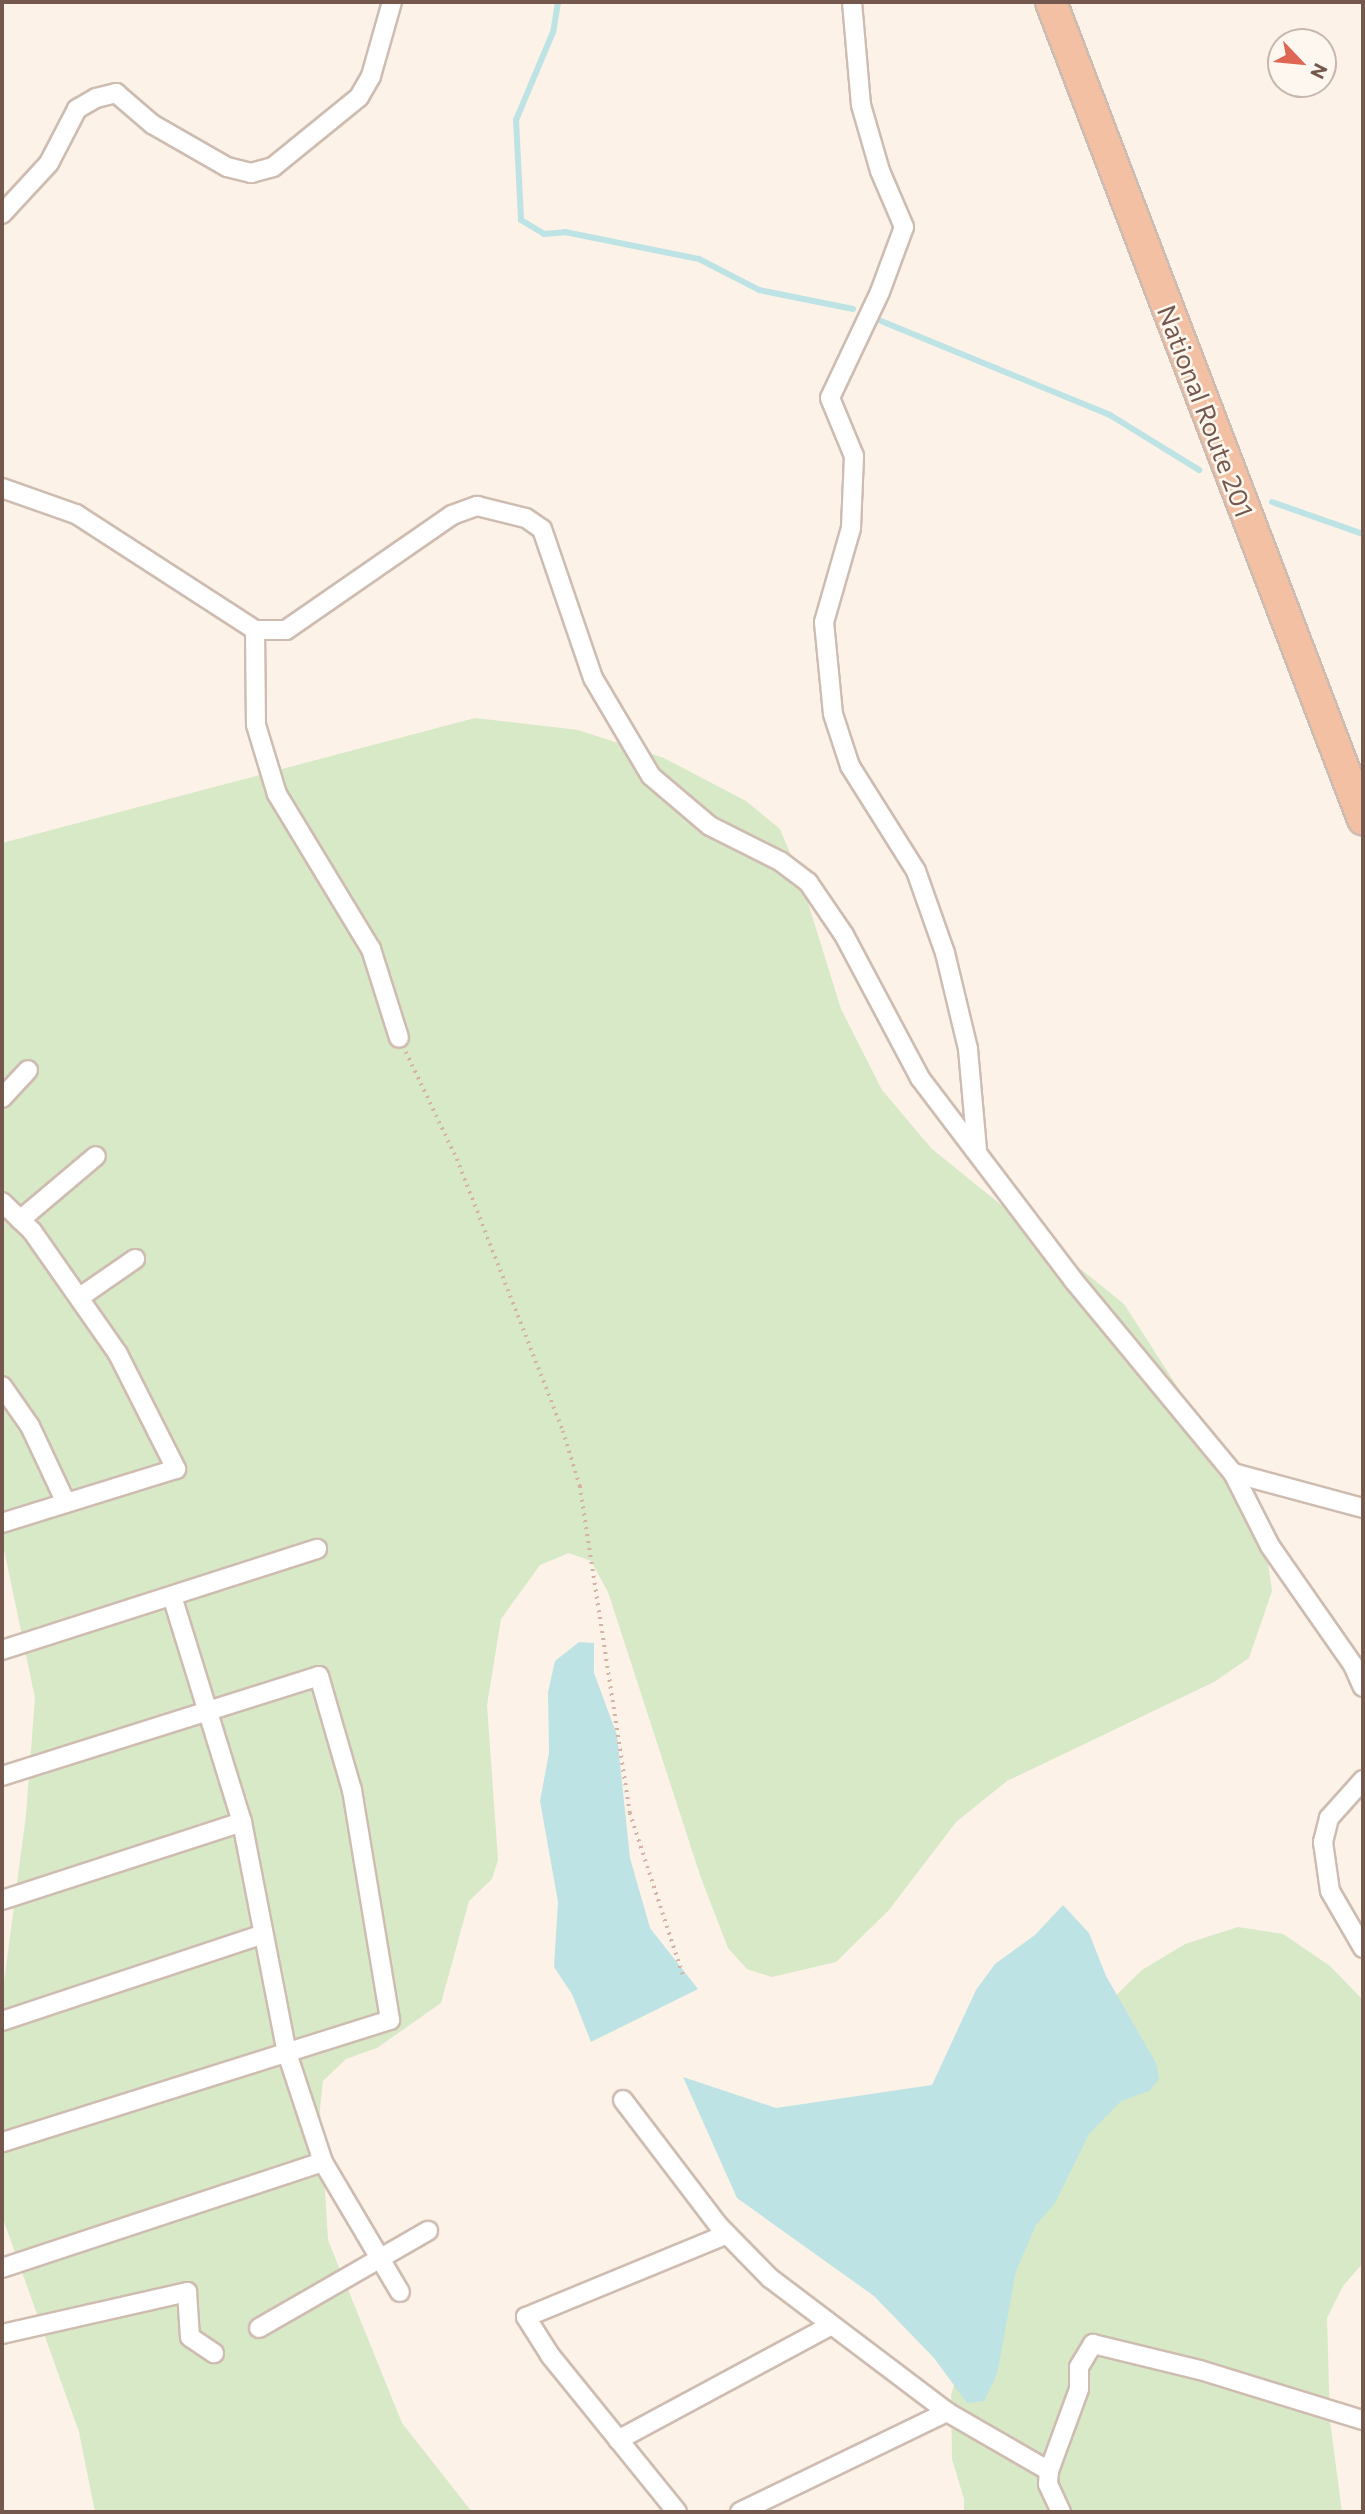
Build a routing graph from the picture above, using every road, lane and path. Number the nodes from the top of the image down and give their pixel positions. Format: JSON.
{"nodes":[{"id":1,"x":392,"y":2,"type":"edge"},
{"id":2,"x":852,"y":2,"type":"edge"},
{"id":3,"x":1051,"y":2,"type":"edge"},
{"id":4,"x":2,"y":214,"type":"edge"},
{"id":5,"x":2,"y":488,"type":"edge"},
{"id":6,"x":255,"y":630,"type":"junction"},
{"id":7,"x":1363,"y":819,"type":"edge"},
{"id":8,"x":399,"y":1038,"type":"joint"},
{"id":9,"x":28,"y":1070,"type":"dead end"},
{"id":10,"x":2,"y":1098,"type":"edge"},
{"id":11,"x":977,"y":1150,"type":"junction"},
{"id":12,"x":96,"y":1156,"type":"dead end"},
{"id":13,"x":2,"y":1202,"type":"edge"},
{"id":14,"x":20,"y":1220,"type":"junction"},
{"id":15,"x":135,"y":1259,"type":"dead end"},
{"id":16,"x":80,"y":1297,"type":"junction"},
{"id":17,"x":2,"y":1386,"type":"edge"},
{"id":18,"x":1233,"y":1473,"type":"junction"},
{"id":19,"x":66,"y":1503,"type":"junction"},
{"id":20,"x":1363,"y":1508,"type":"edge"},
{"id":21,"x":2,"y":1523,"type":"edge"},
{"id":22,"x":317,"y":1549,"type":"dead end"},
{"id":23,"x":172,"y":1596,"type":"junction"},
{"id":24,"x":2,"y":1650,"type":"edge"},
{"id":25,"x":1363,"y":1687,"type":"edge"},
{"id":26,"x":206,"y":1710,"type":"junction"},
{"id":27,"x":2,"y":1776,"type":"edge"},
{"id":28,"x":1363,"y":1780,"type":"edge"},
{"id":29,"x":242,"y":1822,"type":"junction"},
{"id":30,"x":2,"y":1900,"type":"edge"},
{"id":31,"x":263,"y":1934,"type":"junction"},
{"id":32,"x":1363,"y":1948,"type":"edge"},
{"id":33,"x":683,"y":1975,"type":"dead end"},
{"id":34,"x":2,"y":2021,"type":"edge"},
{"id":35,"x":287,"y":2053,"type":"junction"},
{"id":36,"x":623,"y":2101,"type":"dead end"},
{"id":37,"x":2,"y":2142,"type":"edge"},
{"id":38,"x":323,"y":2162,"type":"junction"},
{"id":39,"x":428,"y":2231,"type":"dead end"},
{"id":40,"x":727,"y":2234,"type":"junction"},
{"id":41,"x":381,"y":2259,"type":"junction"},
{"id":42,"x":2,"y":2268,"type":"edge"},
{"id":43,"x":400,"y":2292,"type":"dead end"},
{"id":44,"x":830,"y":2326,"type":"junction"},
{"id":45,"x":259,"y":2328,"type":"dead end"},
{"id":46,"x":2,"y":2334,"type":"edge"},
{"id":47,"x":214,"y":2353,"type":"dead end"},
{"id":48,"x":947,"y":2412,"type":"junction"},
{"id":49,"x":1363,"y":2420,"type":"edge"},
{"id":50,"x":618,"y":2440,"type":"junction"},
{"id":51,"x":1049,"y":2471,"type":"junction"},
{"id":52,"x":677,"y":2512,"type":"edge"},
{"id":53,"x":740,"y":2512,"type":"edge"},
{"id":54,"x":1060,"y":2512,"type":"edge"}],
"edges":[{"from":1,"to":4,"type":"street"},
{"from":2,"to":11,"type":"street"},
{"from":3,"to":7,"type":"highway","name":"National Route 201"},
{"from":5,"to":6,"type":"street"},
{"from":6,"to":8,"type":"street"},
{"from":6,"to":11,"type":"street"},
{"from":8,"to":33,"type":"path"},
{"from":9,"to":10,"type":"street"},
{"from":11,"to":18,"type":"street"},
{"from":12,"to":14,"type":"street"},
{"from":13,"to":14,"type":"street"},
{"from":14,"to":16,"type":"street"},
{"from":15,"to":16,"type":"street"},
{"from":16,"to":19,"type":"street"},
{"from":17,"to":19,"type":"street"},
{"from":18,"to":20,"type":"street"},
{"from":18,"to":25,"type":"street"},
{"from":19,"to":21,"type":"street"},
{"from":22,"to":23,"type":"street"},
{"from":23,"to":24,"type":"street"},
{"from":23,"to":26,"type":"street"},
{"from":26,"to":27,"type":"street"},
{"from":26,"to":29,"type":"street"},
{"from":26,"to":35,"type":"street"},
{"from":28,"to":32,"type":"street"},
{"from":29,"to":30,"type":"street"},
{"from":29,"to":31,"type":"street"},
{"from":31,"to":34,"type":"street"},
{"from":31,"to":35,"type":"street"},
{"from":35,"to":37,"type":"street"},
{"from":35,"to":38,"type":"street"},
{"from":36,"to":40,"type":"street"},
{"from":38,"to":41,"type":"street"},
{"from":38,"to":42,"type":"street"},
{"from":39,"to":41,"type":"street"},
{"from":40,"to":44,"type":"street"},
{"from":40,"to":50,"type":"street"},
{"from":41,"to":43,"type":"street"},
{"from":41,"to":45,"type":"street"},
{"from":44,"to":48,"type":"street"},
{"from":44,"to":50,"type":"street"},
{"from":46,"to":47,"type":"street"},
{"from":48,"to":51,"type":"street"},
{"from":48,"to":53,"type":"street"},
{"from":49,"to":51,"type":"street"},
{"from":50,"to":52,"type":"street"},
{"from":51,"to":54,"type":"street"}]}
